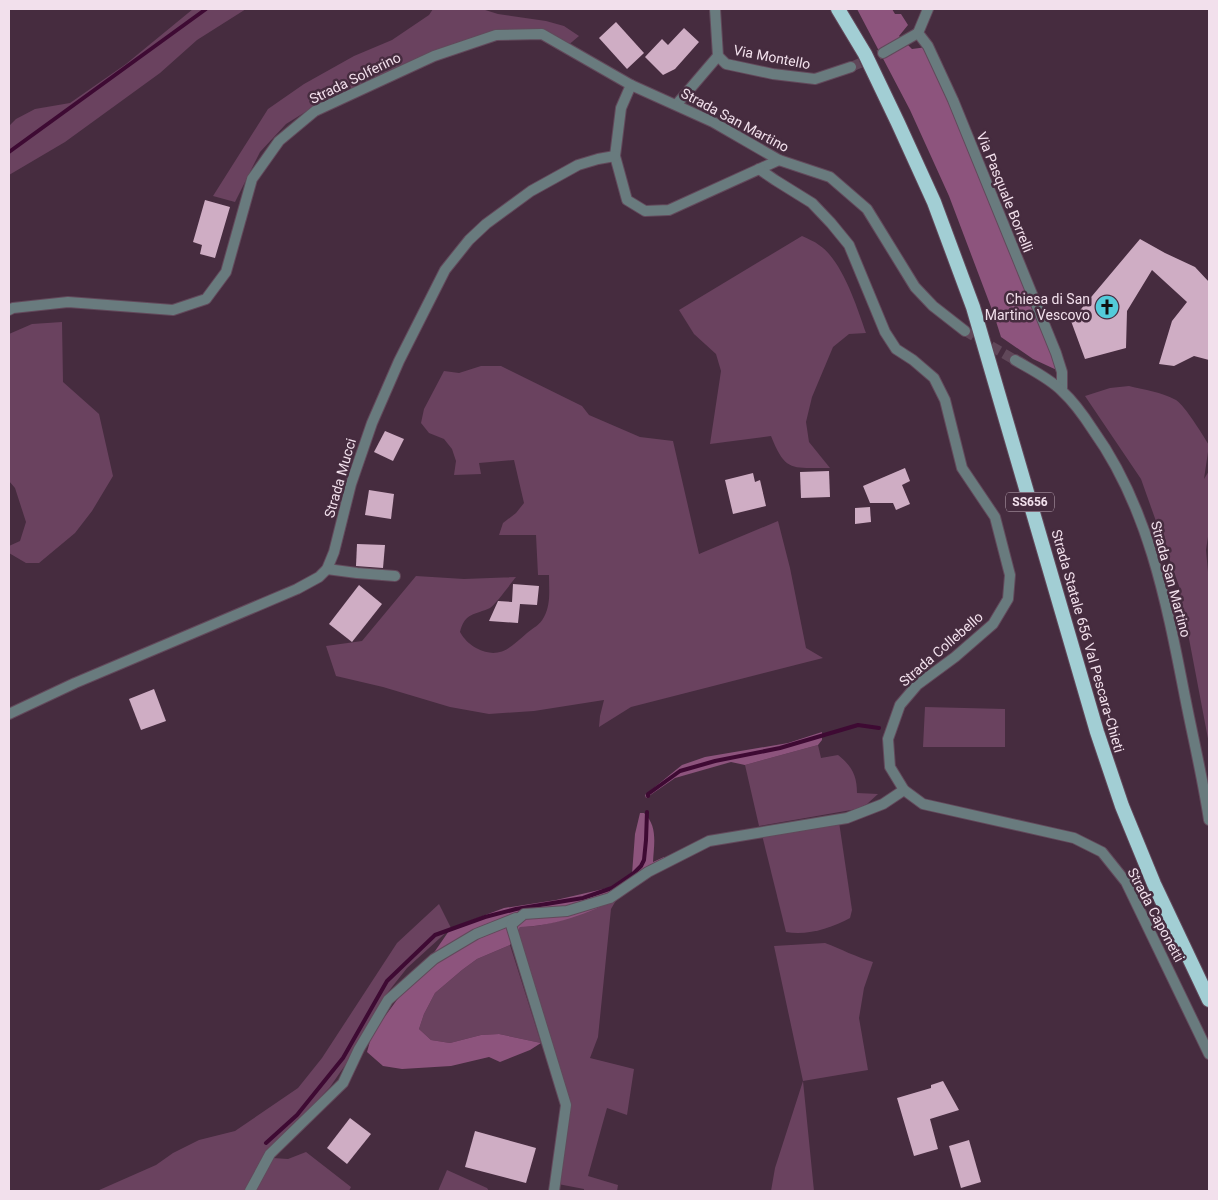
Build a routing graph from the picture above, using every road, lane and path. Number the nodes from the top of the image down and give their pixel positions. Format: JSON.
{"nodes":[{"id":1,"x":715,"y":9,"type":"edge"},
{"id":2,"x":838,"y":9,"type":"edge"},
{"id":3,"x":928,"y":9,"type":"edge"},
{"id":4,"x":918,"y":33,"type":"junction"},
{"id":5,"x":883,"y":53,"type":"tunnel mouth"},
{"id":6,"x":718,"y":56,"type":"junction"},
{"id":7,"x":851,"y":67,"type":"tunnel mouth"},
{"id":8,"x":631,"y":85,"type":"junction"},
{"id":9,"x":677,"y":104,"type":"junction"},
{"id":10,"x":615,"y":156,"type":"junction"},
{"id":11,"x":779,"y":160,"type":"junction"},
{"id":12,"x":759,"y":169,"type":"junction"},
{"id":13,"x":9,"y":310,"type":"edge"},
{"id":14,"x":965,"y":331,"type":"tunnel mouth"},
{"id":15,"x":1015,"y":360,"type":"tunnel mouth"},
{"id":16,"x":1062,"y":390,"type":"junction"},
{"id":17,"x":327,"y":569,"type":"junction"},
{"id":18,"x":395,"y":576,"type":"dead end"},
{"id":19,"x":9,"y":714,"type":"edge"},
{"id":20,"x":904,"y":790,"type":"junction"},
{"id":21,"x":923,"y":804,"type":"joint"},
{"id":22,"x":1209,"y":820,"type":"edge"},
{"id":23,"x":524,"y":914,"type":"junction"},
{"id":24,"x":1209,"y":1000,"type":"edge"},
{"id":25,"x":1209,"y":1054,"type":"edge"},
{"id":26,"x":250,"y":1191,"type":"edge"},
{"id":27,"x":554,"y":1191,"type":"edge"}],
"edges":[{"from":1,"to":6,"type":"street","name":"Via Montello"},
{"from":2,"to":24,"type":"highway","name":"Strada Statale 656 Val Pescara-Chieti","number":"SS656"},
{"from":3,"to":4,"type":"street"},
{"from":4,"to":5,"type":"street"},
{"from":4,"to":16,"type":"street","name":"Via Pasquale Borrelli"},
{"from":6,"to":7,"type":"street","name":"Via Montello"},
{"from":6,"to":9,"type":"street","name":"Via Montello"},
{"from":8,"to":9,"type":"street","name":"Strada San Martino"},
{"from":8,"to":10,"type":"street"},
{"from":8,"to":13,"type":"street","name":"Strada Solferino"},
{"from":9,"to":11,"type":"street","name":"Strada San Martino"},
{"from":10,"to":12,"type":"street"},
{"from":10,"to":17,"type":"street","name":"Strada Mucci"},
{"from":11,"to":12,"type":"street"},
{"from":11,"to":14,"type":"street","name":"Strada San Martino"},
{"from":12,"to":20,"type":"street","name":"Strada Collebello"},
{"from":15,"to":16,"type":"street","name":"Strada San Martino"},
{"from":16,"to":22,"type":"street","name":"Strada San Martino"},
{"from":17,"to":18,"type":"street"},
{"from":17,"to":19,"type":"street"},
{"from":20,"to":21,"type":"street","name":"Strada Collebello"},
{"from":20,"to":23,"type":"street"},
{"from":21,"to":25,"type":"street","name":"Strada Caponetti"},
{"from":23,"to":26,"type":"street"},
{"from":23,"to":27,"type":"street"}]}
